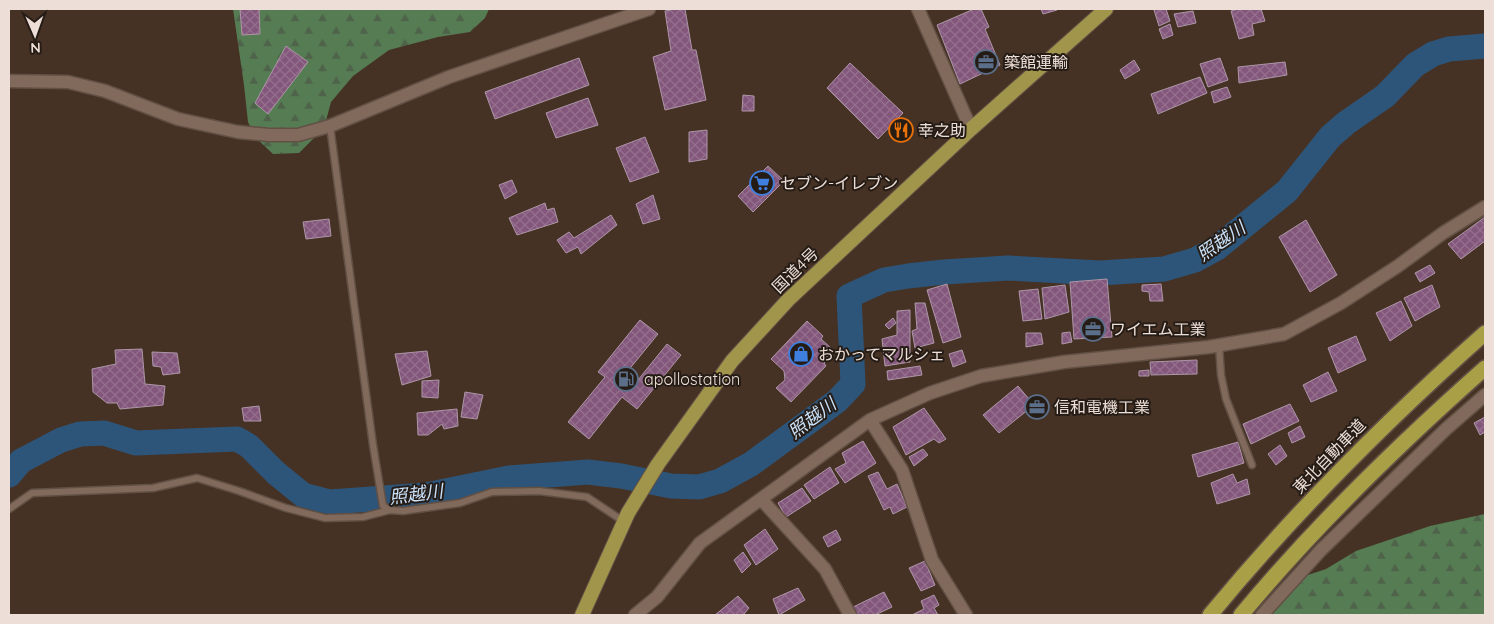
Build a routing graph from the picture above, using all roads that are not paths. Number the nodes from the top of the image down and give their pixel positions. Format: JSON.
{"nodes":[{"id":1,"x":649,"y":9,"type":"edge"},
{"id":2,"x":918,"y":9,"type":"edge"},
{"id":3,"x":1106,"y":9,"type":"edge"},
{"id":4,"x":9,"y":81,"type":"edge"},
{"id":5,"x":330,"y":126,"type":"junction"},
{"id":6,"x":971,"y":129,"type":"junction"},
{"id":7,"x":1485,"y":207,"type":"edge"},
{"id":8,"x":1485,"y":333,"type":"edge"},
{"id":9,"x":1219,"y":345,"type":"junction"},
{"id":10,"x":1485,"y":368,"type":"edge"},
{"id":11,"x":1485,"y":395,"type":"edge"},
{"id":12,"x":870,"y":420,"type":"junction"},
{"id":13,"x":1252,"y":465,"type":"dead end"},
{"id":14,"x":761,"y":499,"type":"junction"},
{"id":15,"x":9,"y":509,"type":"edge"},
{"id":16,"x":390,"y":510,"type":"junction"},
{"id":17,"x":625,"y":517,"type":"junction"},
{"id":18,"x":582,"y":615,"type":"edge"},
{"id":19,"x":635,"y":615,"type":"edge"},
{"id":20,"x":850,"y":615,"type":"edge"},
{"id":21,"x":966,"y":615,"type":"edge"},
{"id":22,"x":1210,"y":615,"type":"edge"},
{"id":23,"x":1241,"y":615,"type":"edge"},
{"id":24,"x":1262,"y":615,"type":"edge"}],
"edges":[{"from":1,"to":5,"type":"street"},
{"from":2,"to":6,"type":"street"},
{"from":3,"to":6,"type":"highway","name":"国道4号"},
{"from":4,"to":5,"type":"street"},
{"from":5,"to":16,"type":"lane"},
{"from":6,"to":17,"type":"highway","name":"国道4号"},
{"from":7,"to":9,"type":"street"},
{"from":8,"to":22,"type":"highway","name":"東北自動車道"},
{"from":9,"to":12,"type":"street"},
{"from":9,"to":13,"type":"lane"},
{"from":10,"to":23,"type":"highway"},
{"from":11,"to":24,"type":"street"},
{"from":12,"to":14,"type":"street"},
{"from":12,"to":21,"type":"street"},
{"from":14,"to":19,"type":"street"},
{"from":14,"to":20,"type":"street"},
{"from":15,"to":16,"type":"lane"},
{"from":16,"to":17,"type":"lane"},
{"from":17,"to":18,"type":"highway","name":"国道4号"}]}
